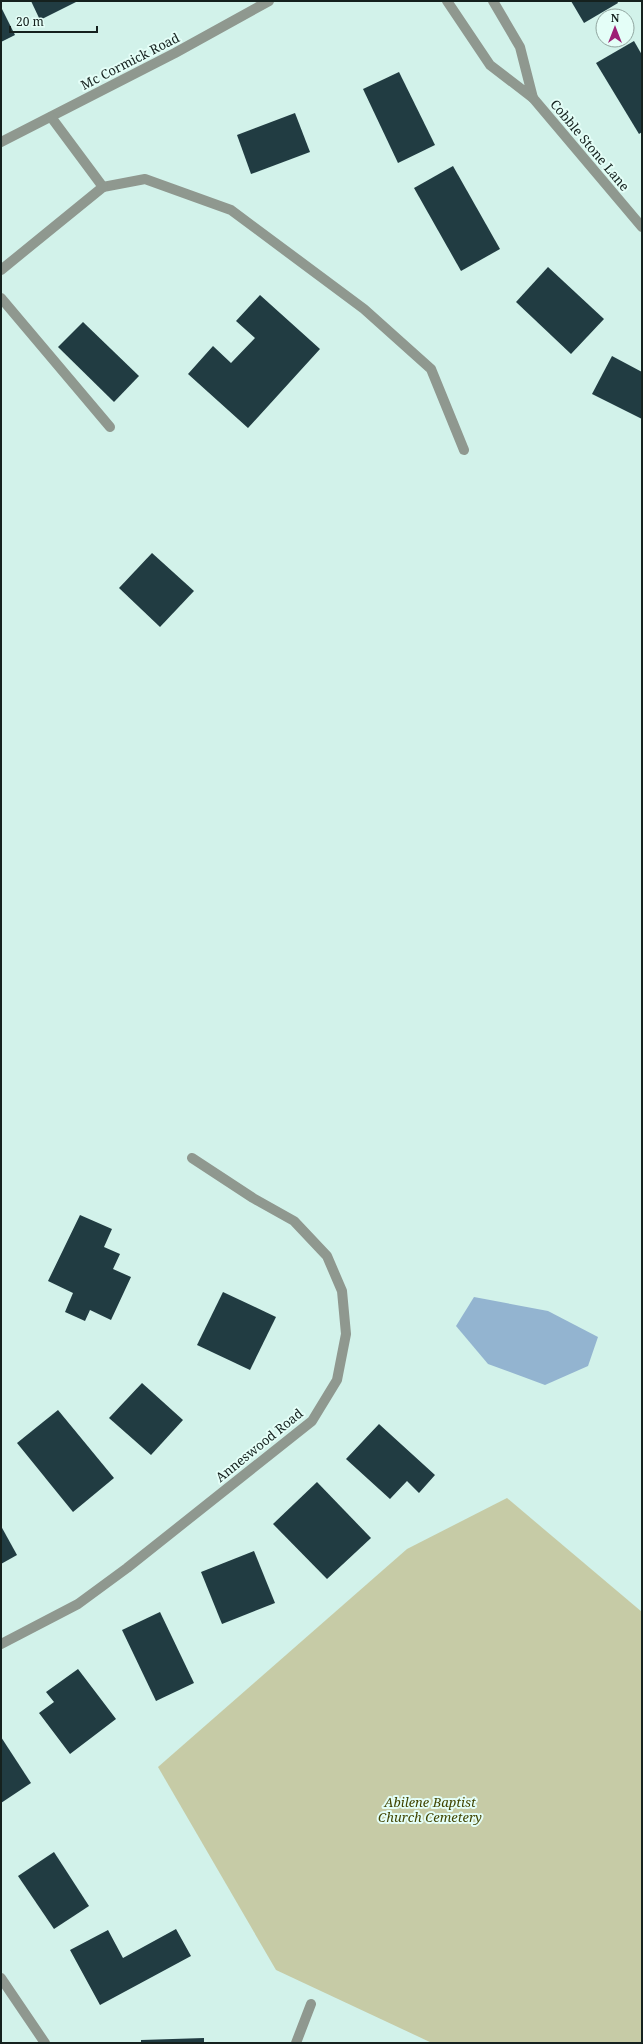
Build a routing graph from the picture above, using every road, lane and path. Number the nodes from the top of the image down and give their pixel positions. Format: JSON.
{"nodes":[{"id":1,"x":269,"y":1,"type":"edge"},
{"id":2,"x":447,"y":1,"type":"edge"},
{"id":3,"x":493,"y":1,"type":"edge"},
{"id":4,"x":533,"y":98,"type":"junction"},
{"id":5,"x":51,"y":117,"type":"junction"},
{"id":6,"x":1,"y":142,"type":"edge"},
{"id":7,"x":103,"y":187,"type":"junction"},
{"id":8,"x":642,"y":227,"type":"edge"},
{"id":9,"x":1,"y":270,"type":"edge"},
{"id":10,"x":1,"y":298,"type":"edge"},
{"id":11,"x":110,"y":427,"type":"dead end"},
{"id":12,"x":464,"y":450,"type":"dead end"},
{"id":13,"x":192,"y":1158,"type":"dead end"},
{"id":14,"x":1,"y":1644,"type":"edge"},
{"id":15,"x":1,"y":1978,"type":"edge"},
{"id":16,"x":311,"y":2004,"type":"dead end"},
{"id":17,"x":45,"y":2043,"type":"edge"},
{"id":18,"x":296,"y":2043,"type":"edge"}],
"edges":[{"from":1,"to":5,"type":"street","name":"Mc Cormick Road"},
{"from":2,"to":4,"type":"street","name":"Cobble Stone Lane"},
{"from":3,"to":4,"type":"street","name":"Cobble Stone Lane"},
{"from":4,"to":8,"type":"street","name":"Cobble Stone Lane"},
{"from":5,"to":6,"type":"street","name":"Mc Cormick Road"},
{"from":5,"to":7,"type":"street"},
{"from":7,"to":9,"type":"street"},
{"from":7,"to":12,"type":"street"},
{"from":10,"to":11,"type":"street"},
{"from":13,"to":14,"type":"street","name":"Anneswood Road"},
{"from":15,"to":17,"type":"street"},
{"from":16,"to":18,"type":"street"}]}
